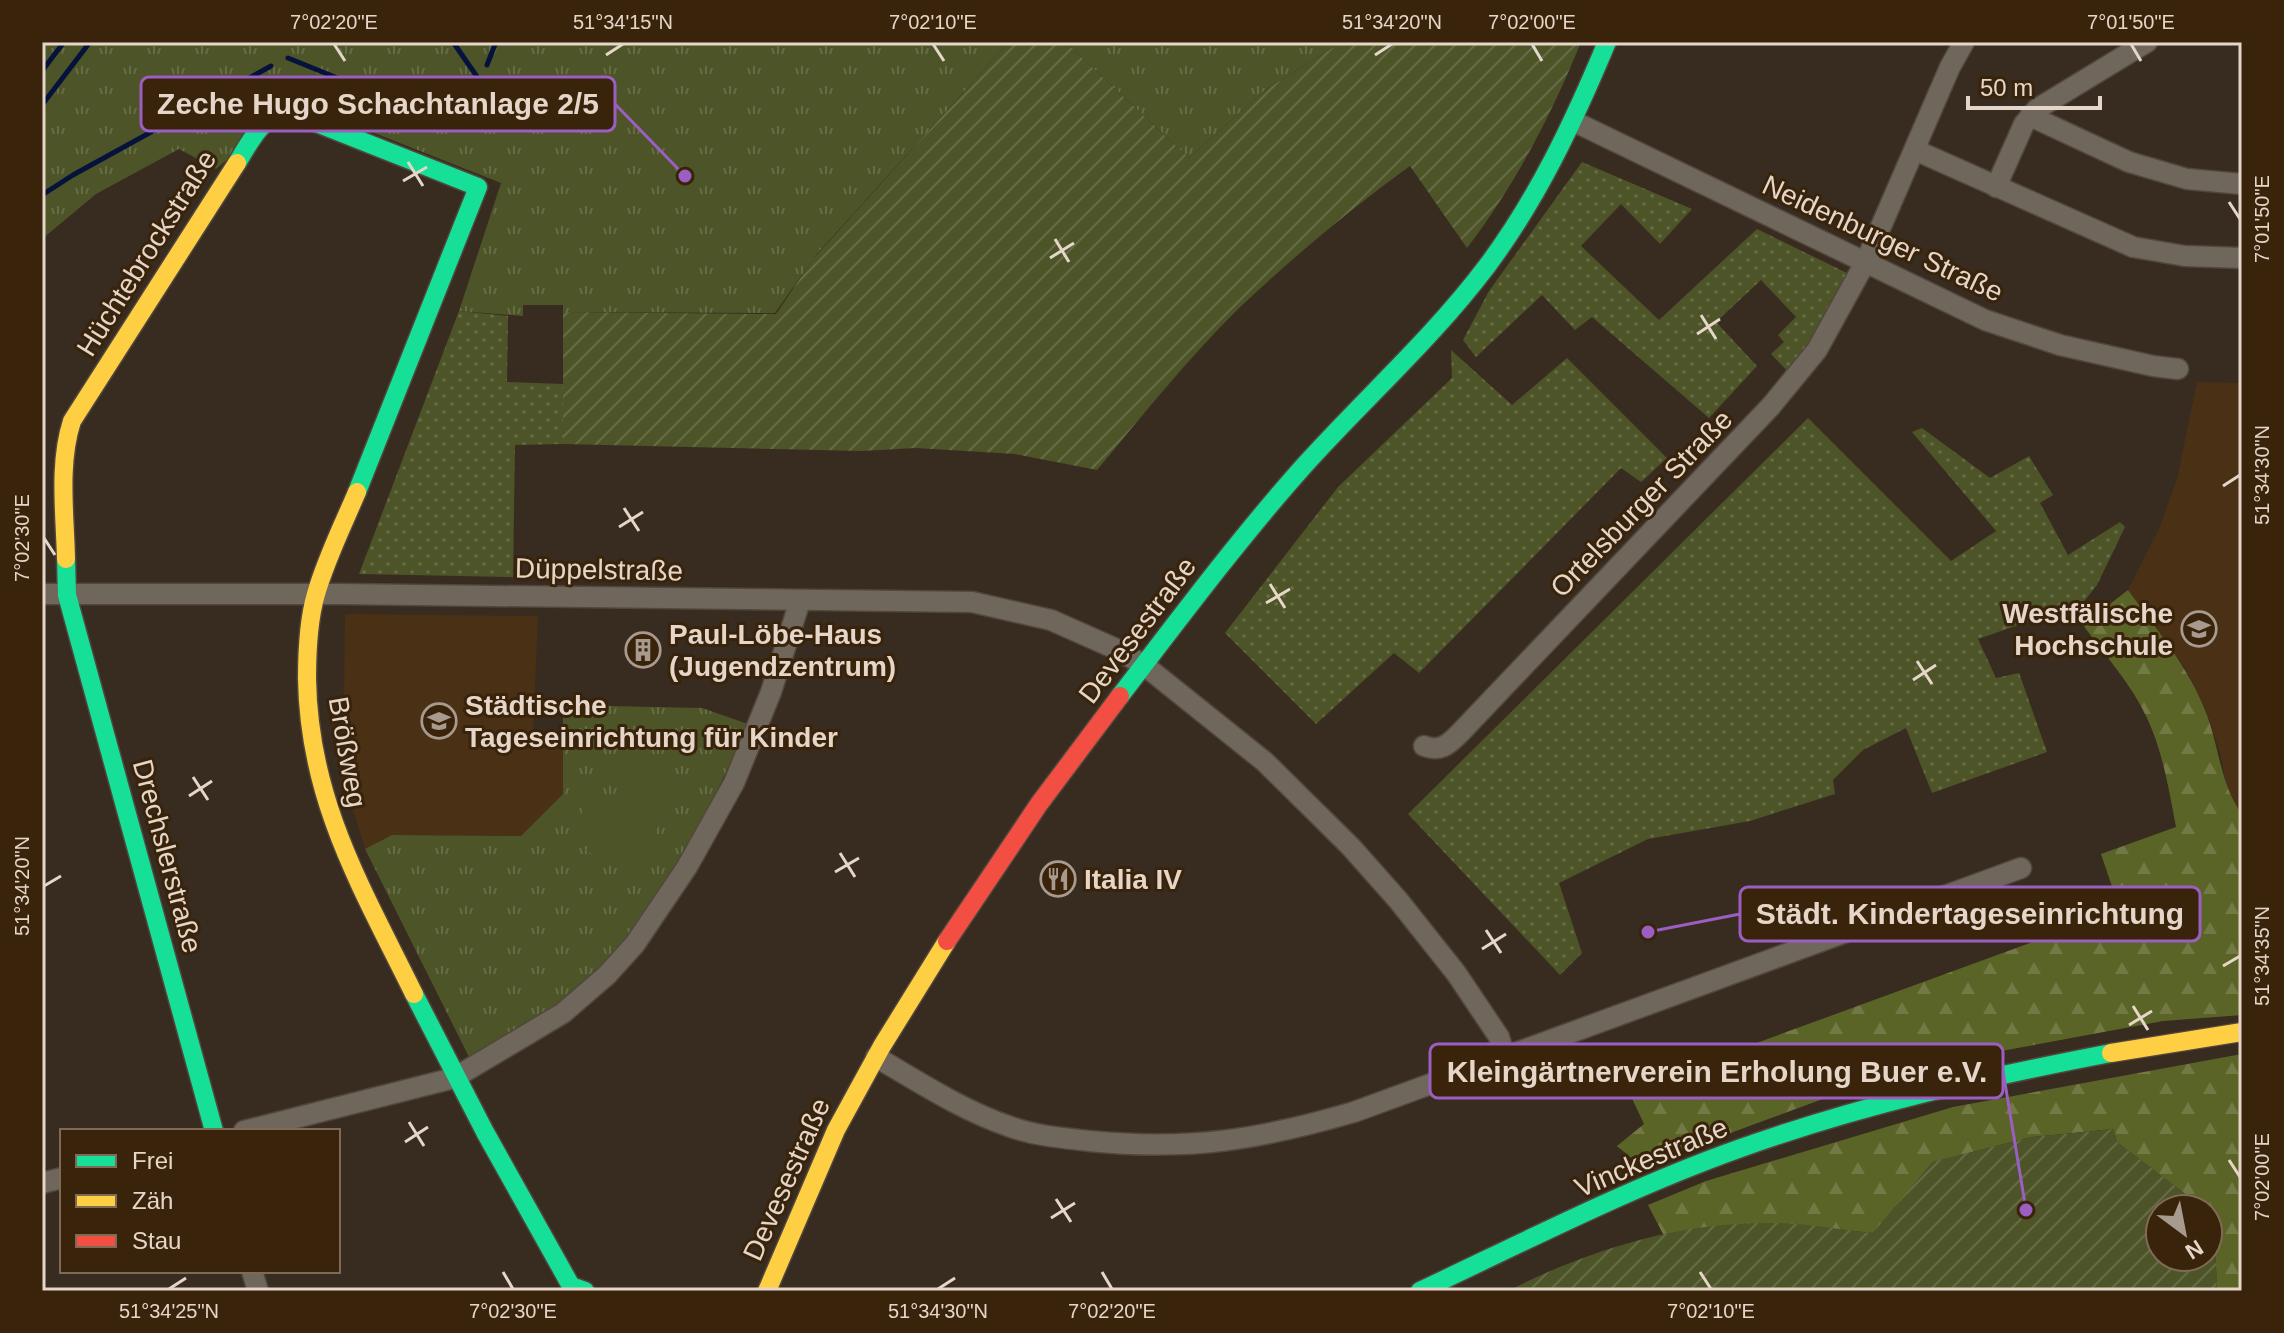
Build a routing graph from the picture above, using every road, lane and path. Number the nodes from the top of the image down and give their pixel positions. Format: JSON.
{"nodes":[{"id":1,"x":1607,"y":42,"type":"edge"},
{"id":2,"x":1964,"y":42,"type":"edge"},
{"id":3,"x":2147,"y":42,"type":"edge"},
{"id":4,"x":2030,"y":116,"type":"junction"},
{"id":5,"x":1575,"y":122,"type":"junction"},
{"id":6,"x":1915,"y":150,"type":"junction"},
{"id":7,"x":2242,"y":184,"type":"edge"},
{"id":8,"x":478,"y":187,"type":"joint"},
{"id":9,"x":1996,"y":187,"type":"junction"},
{"id":10,"x":2242,"y":258,"type":"edge"},
{"id":11,"x":1866,"y":261,"type":"junction"},
{"id":12,"x":2178,"y":369,"type":"dead end"},
{"id":13,"x":42,"y":594,"type":"edge"},
{"id":14,"x":316,"y":594,"type":"junction"},
{"id":15,"x":67,"y":595,"type":"junction"},
{"id":16,"x":800,"y":601,"type":"junction"},
{"id":17,"x":1144,"y":665,"type":"junction"},
{"id":18,"x":1424,"y":746,"type":"dead end"},
{"id":19,"x":2021,"y":868,"type":"dead end"},
{"id":20,"x":2242,"y":1032,"type":"edge"},
{"id":21,"x":876,"y":1057,"type":"junction"},
{"id":22,"x":1505,"y":1057,"type":"junction"},
{"id":23,"x":454,"y":1078,"type":"junction"},
{"id":24,"x":213,"y":1129,"type":"edge"},
{"id":25,"x":252,"y":1129,"type":"edge"},
{"id":26,"x":571,"y":1289,"type":"edge"},
{"id":27,"x":767,"y":1291,"type":"edge"},
{"id":28,"x":1420,"y":1291,"type":"edge"}],
"edges":[{"from":1,"to":5,"type":"street","name":"Devesestraße"},
{"from":2,"to":6,"type":"street","name":"Ortelsburger Straße"},
{"from":3,"to":4,"type":"street"},
{"from":4,"to":7,"type":"street"},
{"from":4,"to":9,"type":"street"},
{"from":5,"to":11,"type":"street","name":"Neidenburger Straße"},
{"from":5,"to":17,"type":"street","name":"Devesestraße"},
{"from":6,"to":9,"type":"street"},
{"from":6,"to":11,"type":"street","name":"Ortelsburger Straße"},
{"from":8,"to":14,"type":"street","name":"Brößweg"},
{"from":8,"to":15,"type":"street","name":"Hüchtebrockstraße"},
{"from":9,"to":10,"type":"street"},
{"from":11,"to":12,"type":"street","name":"Neidenburger Straße"},
{"from":11,"to":18,"type":"street","name":"Ortelsburger Straße"},
{"from":13,"to":15,"type":"street","name":"Düppelstraße"},
{"from":14,"to":15,"type":"street","name":"Düppelstraße"},
{"from":14,"to":16,"type":"street","name":"Düppelstraße"},
{"from":14,"to":23,"type":"street","name":"Brößweg"},
{"from":15,"to":24,"type":"street","name":"Drechslerstraße"},
{"from":16,"to":17,"type":"street","name":"Düppelstraße"},
{"from":16,"to":23,"type":"street"},
{"from":17,"to":21,"type":"street","name":"Devesestraße"},
{"from":17,"to":22,"type":"street","name":"Düppelstraße"},
{"from":19,"to":22,"type":"street"},
{"from":20,"to":28,"type":"street","name":"Vinckestraße"},
{"from":21,"to":22,"type":"street"},
{"from":21,"to":27,"type":"street","name":"Devesestraße"},
{"from":23,"to":25,"type":"street"},
{"from":23,"to":26,"type":"street","name":"Brößweg"}]}
